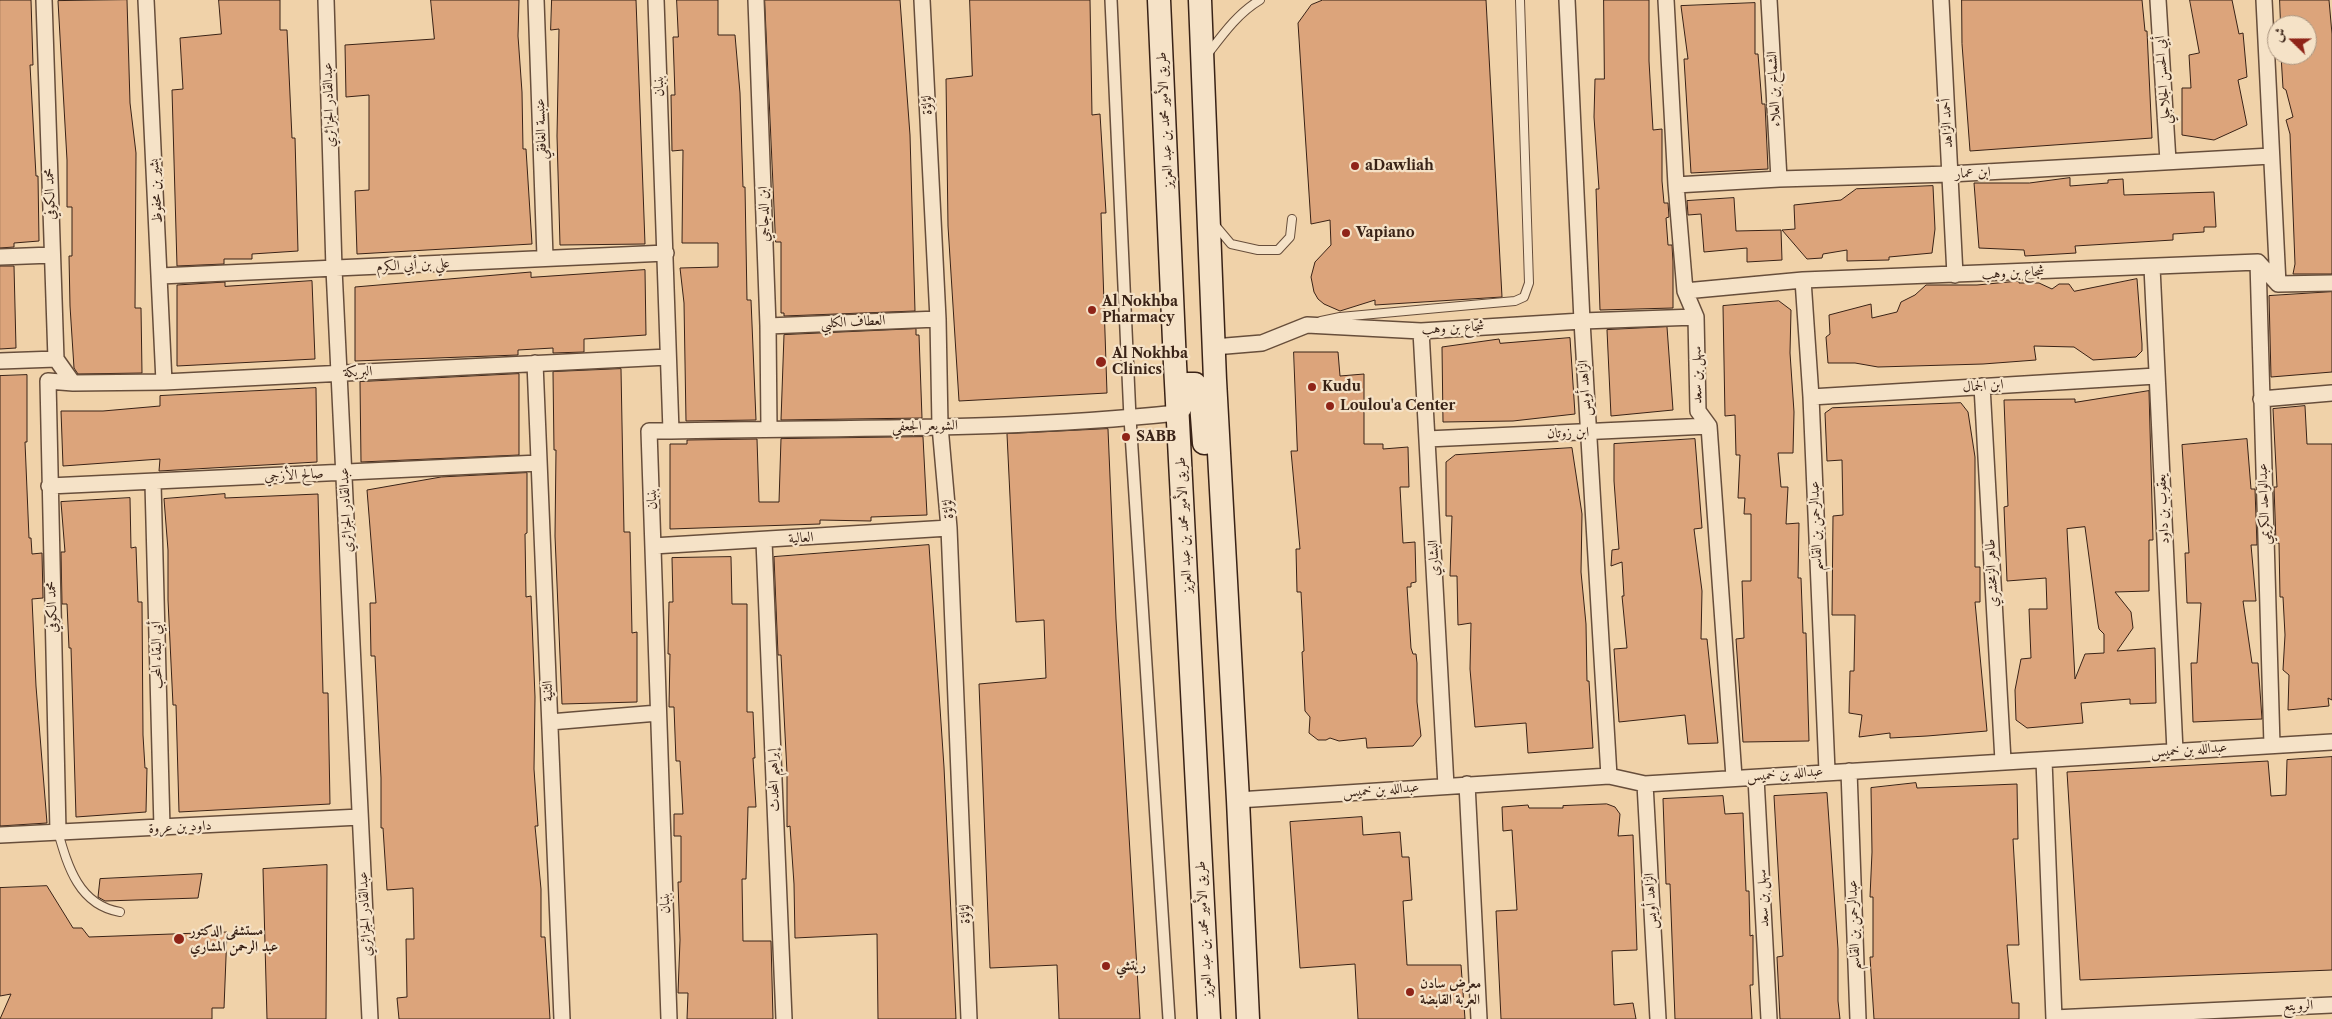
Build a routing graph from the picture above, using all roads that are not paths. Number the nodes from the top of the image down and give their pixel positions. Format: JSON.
{"nodes":[{"id":1,"x":44,"y":0,"type":"edge"},
{"id":2,"x":146,"y":0,"type":"edge"},
{"id":3,"x":326,"y":0,"type":"edge"},
{"id":4,"x":536,"y":0,"type":"edge"},
{"id":5,"x":656,"y":0,"type":"edge"},
{"id":6,"x":756,"y":0,"type":"edge"},
{"id":7,"x":922,"y":0,"type":"edge"},
{"id":8,"x":1111,"y":0,"type":"edge"},
{"id":9,"x":1160,"y":0,"type":"edge"},
{"id":10,"x":1200,"y":0,"type":"edge"},
{"id":11,"x":1260,"y":0,"type":"edge"},
{"id":12,"x":1520,"y":0,"type":"edge"},
{"id":13,"x":1567,"y":0,"type":"edge"},
{"id":14,"x":1666,"y":0,"type":"edge"},
{"id":15,"x":1769,"y":0,"type":"edge"},
{"id":16,"x":1941,"y":0,"type":"edge"},
{"id":17,"x":2158,"y":0,"type":"edge"},
{"id":18,"x":2264,"y":0,"type":"edge"},
{"id":19,"x":1203,"y":60,"type":"junction"},
{"id":20,"x":2271,"y":156,"type":"junction"},
{"id":21,"x":2168,"y":161,"type":"junction"},
{"id":22,"x":1950,"y":174,"type":"junction"},
{"id":23,"x":1779,"y":179,"type":"junction"},
{"id":24,"x":1676,"y":185,"type":"junction"},
{"id":25,"x":1210,"y":219,"type":"junction"},
{"id":26,"x":1292,"y":220,"type":"dead end"},
{"id":27,"x":666,"y":253,"type":"junction"},
{"id":28,"x":52,"y":255,"type":"junction"},
{"id":29,"x":0,"y":257,"type":"edge"},
{"id":30,"x":545,"y":257,"type":"junction"},
{"id":31,"x":2258,"y":262,"type":"junction"},
{"id":32,"x":2152,"y":267,"type":"junction"},
{"id":33,"x":334,"y":269,"type":"junction"},
{"id":34,"x":1955,"y":275,"type":"junction"},
{"id":35,"x":160,"y":276,"type":"junction"},
{"id":36,"x":1803,"y":280,"type":"junction"},
{"id":37,"x":2332,"y":283,"type":"edge"},
{"id":38,"x":2278,"y":284,"type":"junction"},
{"id":39,"x":1685,"y":291,"type":"junction"},
{"id":40,"x":1696,"y":317,"type":"junction"},
{"id":41,"x":938,"y":319,"type":"junction"},
{"id":42,"x":1582,"y":321,"type":"junction"},
{"id":43,"x":1307,"y":325,"type":"junction"},
{"id":44,"x":768,"y":326,"type":"junction"},
{"id":45,"x":1421,"y":331,"type":"junction"},
{"id":46,"x":1214,"y":347,"type":"junction"},
{"id":47,"x":668,"y":356,"type":"junction"},
{"id":48,"x":56,"y":359,"type":"junction"},
{"id":49,"x":0,"y":361,"type":"edge"},
{"id":50,"x":535,"y":363,"type":"junction"},
{"id":51,"x":341,"y":373,"type":"junction"},
{"id":52,"x":2156,"y":376,"type":"junction"},
{"id":53,"x":48,"y":381,"type":"joint"},
{"id":54,"x":164,"y":382,"type":"junction"},
{"id":55,"x":73,"y":383,"type":"junction"},
{"id":56,"x":1982,"y":386,"type":"junction"},
{"id":57,"x":2332,"y":393,"type":"edge"},
{"id":58,"x":1811,"y":397,"type":"junction"},
{"id":59,"x":2261,"y":399,"type":"junction"},
{"id":60,"x":1177,"y":413,"type":"junction"},
{"id":61,"x":1130,"y":418,"type":"junction"},
{"id":62,"x":940,"y":426,"type":"junction"},
{"id":63,"x":1709,"y":426,"type":"junction"},
{"id":64,"x":769,"y":429,"type":"junction"},
{"id":65,"x":671,"y":431,"type":"junction"},
{"id":66,"x":1588,"y":433,"type":"junction"},
{"id":67,"x":1427,"y":439,"type":"junction"},
{"id":68,"x":539,"y":464,"type":"junction"},
{"id":69,"x":344,"y":472,"type":"junction"},
{"id":70,"x":153,"y":482,"type":"junction"},
{"id":71,"x":49,"y":486,"type":"junction"},
{"id":72,"x":1222,"y":496,"type":"junction"},
{"id":73,"x":949,"y":528,"type":"junction"},
{"id":74,"x":764,"y":541,"type":"junction"},
{"id":75,"x":653,"y":546,"type":"junction"},
{"id":76,"x":658,"y":713,"type":"junction"},
{"id":77,"x":550,"y":722,"type":"junction"},
{"id":78,"x":2332,"y":742,"type":"edge"},
{"id":79,"x":2272,"y":745,"type":"junction"},
{"id":80,"x":2175,"y":751,"type":"junction"},
{"id":81,"x":2003,"y":760,"type":"junction"},
{"id":82,"x":2044,"y":760,"type":"junction"},
{"id":83,"x":1849,"y":771,"type":"junction"},
{"id":84,"x":1827,"y":772,"type":"junction"},
{"id":85,"x":1609,"y":776,"type":"junction"},
{"id":86,"x":1734,"y":777,"type":"junction"},
{"id":87,"x":1756,"y":778,"type":"junction"},
{"id":88,"x":1467,"y":784,"type":"junction"},
{"id":89,"x":1645,"y":784,"type":"junction"},
{"id":90,"x":1446,"y":786,"type":"junction"},
{"id":91,"x":1238,"y":800,"type":"junction"},
{"id":92,"x":360,"y":818,"type":"junction"},
{"id":93,"x":162,"y":828,"type":"junction"},
{"id":94,"x":58,"y":832,"type":"junction"},
{"id":95,"x":0,"y":835,"type":"edge"},
{"id":96,"x":120,"y":912,"type":"dead end"},
{"id":97,"x":2332,"y":1005,"type":"edge"},
{"id":98,"x":2256,"y":1013,"type":"edge"},
{"id":99,"x":370,"y":1019,"type":"edge"},
{"id":100,"x":562,"y":1019,"type":"edge"},
{"id":101,"x":669,"y":1019,"type":"edge"},
{"id":102,"x":784,"y":1019,"type":"edge"},
{"id":103,"x":969,"y":1019,"type":"edge"},
{"id":104,"x":1169,"y":1019,"type":"edge"},
{"id":105,"x":1209,"y":1019,"type":"edge"},
{"id":106,"x":1248,"y":1019,"type":"edge"},
{"id":107,"x":1479,"y":1019,"type":"edge"},
{"id":108,"x":1658,"y":1019,"type":"edge"},
{"id":109,"x":1769,"y":1019,"type":"edge"},
{"id":110,"x":1858,"y":1019,"type":"edge"},
{"id":111,"x":2054,"y":1019,"type":"edge"}],
"edges":[{"from":1,"to":28,"type":"street","name":"محمد الكوفي"},
{"from":2,"to":35,"type":"street","name":"بشير بن محفوظ"},
{"from":3,"to":33,"type":"street","name":"عبدالقادر الجزائري"},
{"from":4,"to":30,"type":"street","name":"عنبسة الغافقي"},
{"from":5,"to":27,"type":"street","name":"بنبان"},
{"from":6,"to":44,"type":"street","name":"ابن الدجاجي"},
{"from":7,"to":41,"type":"street","name":"لؤلؤة"},
{"from":8,"to":61,"type":"street"},
{"from":9,"to":60,"type":"main road","name":"طريق الأمير محمد بن عبد العزيز"},
{"from":10,"to":19,"type":"main road"},
{"from":11,"to":19,"type":"lane"},
{"from":12,"to":43,"type":"lane"},
{"from":13,"to":42,"type":"street","name":"الزاهد أويس"},
{"from":14,"to":24,"type":"street","name":"سهل بن سعد"},
{"from":15,"to":23,"type":"street","name":"الشماخ بن العلاء"},
{"from":16,"to":22,"type":"street","name":"أحمد الزاهد"},
{"from":17,"to":21,"type":"street","name":"أبي الحسن الجلاجلي"},
{"from":18,"to":20,"type":"street"},
{"from":19,"to":25,"type":"main road"},
{"from":20,"to":21,"type":"street","name":"ابن عمار"},
{"from":20,"to":38,"type":"street"},
{"from":21,"to":22,"type":"street","name":"ابن عمار"},
{"from":22,"to":23,"type":"street","name":"ابن عمار"},
{"from":22,"to":34,"type":"street","name":"أحمد الزاهد"},
{"from":23,"to":24,"type":"street","name":"ابن عمار"},
{"from":24,"to":39,"type":"street","name":"سهل بن سعد"},
{"from":25,"to":26,"type":"lane"},
{"from":25,"to":46,"type":"main road"},
{"from":27,"to":30,"type":"street","name":"علي بن أبي الكرم"},
{"from":27,"to":47,"type":"street","name":"بنبان"},
{"from":28,"to":29,"type":"street"},
{"from":28,"to":48,"type":"street","name":"محمد الكوفي"},
{"from":30,"to":33,"type":"street","name":"علي بن أبي الكرم"},
{"from":31,"to":32,"type":"street","name":"شجاع بن وهب"},
{"from":31,"to":38,"type":"street"},
{"from":31,"to":59,"type":"street","name":"عبدالواحد الكريمي"},
{"from":32,"to":34,"type":"street","name":"شجاع بن وهب"},
{"from":32,"to":52,"type":"street","name":"يعقوب بن داود"},
{"from":33,"to":35,"type":"street","name":"علي بن أبي الكرم"},
{"from":33,"to":51,"type":"street","name":"عبدالقادر الجزائري"},
{"from":34,"to":36,"type":"street","name":"شجاع بن وهب"},
{"from":35,"to":54,"type":"street","name":"بشير بن محفوظ"},
{"from":36,"to":39,"type":"street","name":"شجاع بن وهب"},
{"from":36,"to":58,"type":"street","name":"عبدالرحمن بن القاسم"},
{"from":37,"to":38,"type":"street"},
{"from":39,"to":40,"type":"street","name":"سهل بن سعد"},
{"from":40,"to":42,"type":"street","name":"شجاع بن وهب"},
{"from":40,"to":63,"type":"street","name":"سهل بن سعد"},
{"from":41,"to":44,"type":"street","name":"العطاف الكلبي"},
{"from":41,"to":62,"type":"street","name":"لؤلؤة"},
{"from":42,"to":45,"type":"street","name":"شجاع بن وهب"},
{"from":42,"to":66,"type":"street","name":"الزاهد أويس"},
{"from":43,"to":45,"type":"street","name":"شجاع بن وهب"},
{"from":43,"to":46,"type":"street","name":"شجاع بن وهب"},
{"from":44,"to":64,"type":"street","name":"ابن الدجاجي"},
{"from":45,"to":67,"type":"street","name":"البشاري"},
{"from":46,"to":72,"type":"main road"},
{"from":47,"to":50,"type":"street","name":"البريكة"},
{"from":47,"to":65,"type":"street","name":"بنبان"},
{"from":48,"to":49,"type":"street"},
{"from":48,"to":55,"type":"street"},
{"from":50,"to":51,"type":"street","name":"البريكة"},
{"from":50,"to":68,"type":"street","name":"الثنية"},
{"from":51,"to":54,"type":"street","name":"البريكة"},
{"from":51,"to":69,"type":"street","name":"عبدالقادر الجزائري"},
{"from":52,"to":56,"type":"street","name":"ابن الجمال"},
{"from":52,"to":80,"type":"street","name":"يعقوب بن داود"},
{"from":53,"to":55,"type":"street","name":"البريكة"},
{"from":53,"to":71,"type":"street","name":"محمد الكوفي"},
{"from":54,"to":55,"type":"street","name":"البريكة"},
{"from":56,"to":58,"type":"street","name":"ابن الجمال"},
{"from":56,"to":81,"type":"street","name":"طاهر الزمخشري"},
{"from":57,"to":59,"type":"street"},
{"from":58,"to":84,"type":"street","name":"عبدالرحمن بن القاسم"},
{"from":59,"to":79,"type":"street","name":"عبدالواحد الكريمي"},
{"from":60,"to":61,"type":"street","name":"الشويعر الجعفي"},
{"from":60,"to":72,"type":"main road"},
{"from":60,"to":105,"type":"main road","name":"طريق الأمير محمد بن عبد العزيز"},
{"from":61,"to":62,"type":"street","name":"الشويعر الجعفي"},
{"from":61,"to":104,"type":"street"},
{"from":62,"to":64,"type":"street","name":"الشويعر الجعفي"},
{"from":62,"to":73,"type":"street","name":"لؤلؤة"},
{"from":63,"to":66,"type":"street","name":"ابن زوتان"},
{"from":63,"to":86,"type":"street","name":"سهل بن سعد"},
{"from":64,"to":65,"type":"street","name":"الشويعر الجعفي"},
{"from":65,"to":75,"type":"street","name":"بنبان"},
{"from":66,"to":67,"type":"street","name":"ابن زوتان"},
{"from":66,"to":85,"type":"street","name":"الزاهد أويس"},
{"from":67,"to":90,"type":"street","name":"البشاري"},
{"from":68,"to":69,"type":"street","name":"صالح الأزجي"},
{"from":68,"to":77,"type":"street","name":"الثنية"},
{"from":69,"to":70,"type":"street","name":"صالح الأزجي"},
{"from":69,"to":92,"type":"street","name":"عبدالقادر الجزائري"},
{"from":70,"to":71,"type":"street","name":"صالح الأزجي"},
{"from":70,"to":93,"type":"street","name":"أبي البقاء المحب"},
{"from":71,"to":94,"type":"street","name":"محمد الكوفي"},
{"from":72,"to":91,"type":"main road"},
{"from":73,"to":74,"type":"street","name":"العالية"},
{"from":73,"to":103,"type":"street","name":"لؤلؤة"},
{"from":74,"to":75,"type":"street","name":"العالية"},
{"from":74,"to":102,"type":"street","name":"إبراهيم المحدث"},
{"from":75,"to":76,"type":"street","name":"بنبان"},
{"from":76,"to":77,"type":"street"},
{"from":76,"to":101,"type":"street","name":"بنبان"},
{"from":77,"to":100,"type":"street","name":"الثنية"},
{"from":78,"to":79,"type":"street","name":"عبدالله بن خميس"},
{"from":79,"to":80,"type":"street","name":"عبدالله بن خميس"},
{"from":80,"to":82,"type":"street","name":"عبدالله بن خميس"},
{"from":81,"to":82,"type":"street","name":"عبدالله بن خميس"},
{"from":81,"to":83,"type":"street","name":"عبدالله بن خميس"},
{"from":82,"to":111,"type":"street"},
{"from":83,"to":84,"type":"street","name":"عبدالله بن خميس"},
{"from":83,"to":110,"type":"street","name":"عبدالرحمن بن القاسم"},
{"from":84,"to":87,"type":"street","name":"عبدالله بن خميس"},
{"from":85,"to":88,"type":"street","name":"عبدالله بن خميس"},
{"from":85,"to":89,"type":"street","name":"عبدالله بن خميس"},
{"from":86,"to":87,"type":"street","name":"عبدالله بن خميس"},
{"from":86,"to":89,"type":"street","name":"عبدالله بن خميس"},
{"from":87,"to":109,"type":"street","name":"سهل بن سعد"},
{"from":88,"to":90,"type":"street","name":"عبدالله بن خميس"},
{"from":88,"to":107,"type":"street"},
{"from":89,"to":108,"type":"street","name":"الزاهد أويس"},
{"from":90,"to":91,"type":"street","name":"عبدالله بن خميس"},
{"from":91,"to":106,"type":"main road"},
{"from":92,"to":93,"type":"street","name":"داود بن عروة"},
{"from":92,"to":99,"type":"street","name":"عبدالقادر الجزائري"},
{"from":93,"to":94,"type":"street","name":"داود بن عروة"},
{"from":94,"to":95,"type":"street","name":"داود بن عروة"},
{"from":94,"to":96,"type":"lane"},
{"from":97,"to":98,"type":"street","name":"الرويتع"},
{"from":98,"to":111,"type":"street","name":"الرويتع"}]}
